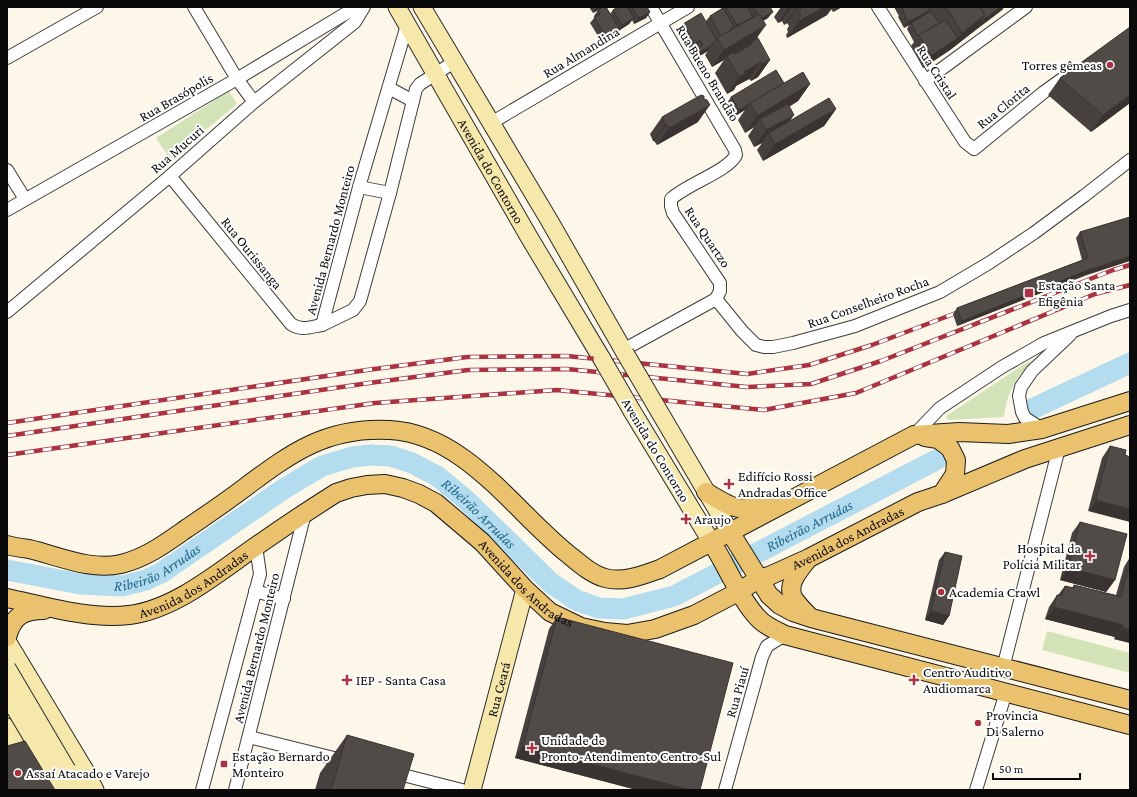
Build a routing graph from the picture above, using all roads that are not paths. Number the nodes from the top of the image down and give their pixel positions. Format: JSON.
{"nodes":[{"id":1,"x":97,"y":7,"type":"edge"},
{"id":2,"x":194,"y":7,"type":"edge"},
{"id":3,"x":359,"y":7,"type":"edge"},
{"id":4,"x":364,"y":7,"type":"edge"},
{"id":5,"x":397,"y":7,"type":"edge"},
{"id":6,"x":422,"y":7,"type":"edge"},
{"id":7,"x":651,"y":7,"type":"edge"},
{"id":8,"x":688,"y":7,"type":"edge"},
{"id":9,"x":878,"y":7,"type":"edge"},
{"id":10,"x":1026,"y":7,"type":"edge"},
{"id":11,"x":660,"y":23,"type":"junction"},
{"id":12,"x":407,"y":24,"type":"junction"},
{"id":13,"x":7,"y":58,"type":"edge"},
{"id":14,"x":454,"y":62,"type":"junction"},
{"id":15,"x":1081,"y":66,"type":"edge"},
{"id":16,"x":436,"y":74,"type":"junction"},
{"id":17,"x":238,"y":79,"type":"junction"},
{"id":18,"x":925,"y":81,"type":"junction"},
{"id":19,"x":389,"y":88,"type":"junction"},
{"id":20,"x":254,"y":102,"type":"junction"},
{"id":21,"x":413,"y":102,"type":"junction"},
{"id":22,"x":491,"y":123,"type":"junction"},
{"id":23,"x":974,"y":149,"type":"joint"},
{"id":24,"x":736,"y":155,"type":"joint"},
{"id":25,"x":1130,"y":160,"type":"edge"},
{"id":26,"x":7,"y":170,"type":"edge"},
{"id":27,"x":170,"y":176,"type":"junction"},
{"id":28,"x":360,"y":187,"type":"junction"},
{"id":29,"x":390,"y":193,"type":"junction"},
{"id":30,"x":25,"y":199,"type":"junction"},
{"id":31,"x":7,"y":210,"type":"edge"},
{"id":32,"x":716,"y":299,"type":"junction"},
{"id":33,"x":1130,"y":310,"type":"edge"},
{"id":34,"x":7,"y":312,"type":"edge"},
{"id":35,"x":322,"y":325,"type":"junction"},
{"id":36,"x":1075,"y":330,"type":"junction"},
{"id":37,"x":624,"y":352,"type":"junction"},
{"id":38,"x":1130,"y":400,"type":"edge"},
{"id":39,"x":1130,"y":425,"type":"edge"},
{"id":40,"x":1042,"y":429,"type":"junction"},
{"id":41,"x":914,"y":435,"type":"junction"},
{"id":42,"x":1059,"y":448,"type":"junction"},
{"id":43,"x":706,"y":492,"type":"junction"},
{"id":44,"x":942,"y":494,"type":"junction"},
{"id":45,"x":793,"y":498,"type":"junction"},
{"id":46,"x":305,"y":513,"type":"junction"},
{"id":47,"x":733,"y":537,"type":"junction"},
{"id":48,"x":7,"y":545,"type":"edge"},
{"id":49,"x":256,"y":546,"type":"junction"},
{"id":50,"x":715,"y":548,"type":"junction"},
{"id":51,"x":809,"y":558,"type":"junction"},
{"id":52,"x":756,"y":576,"type":"junction"},
{"id":53,"x":525,"y":588,"type":"junction"},
{"id":54,"x":738,"y":589,"type":"junction"},
{"id":55,"x":255,"y":591,"type":"junction"},
{"id":56,"x":7,"y":598,"type":"edge"},
{"id":57,"x":284,"y":598,"type":"junction"},
{"id":58,"x":58,"y":609,"type":"junction"},
{"id":59,"x":811,"y":618,"type":"junction"},
{"id":60,"x":785,"y":635,"type":"junction"},
{"id":61,"x":7,"y":637,"type":"edge"},
{"id":62,"x":7,"y":640,"type":"edge"},
{"id":63,"x":14,"y":666,"type":"edge"},
{"id":64,"x":1003,"y":668,"type":"junction"},
{"id":65,"x":1023,"y":673,"type":"junction"},
{"id":66,"x":7,"y":685,"type":"edge"},
{"id":67,"x":984,"y":687,"type":"junction"},
{"id":68,"x":37,"y":690,"type":"junction"},
{"id":69,"x":1006,"y":692,"type":"junction"},
{"id":70,"x":7,"y":695,"type":"edge"},
{"id":71,"x":1130,"y":700,"type":"edge"},
{"id":72,"x":7,"y":701,"type":"edge"},
{"id":73,"x":1130,"y":725,"type":"edge"},
{"id":74,"x":7,"y":727,"type":"edge"},
{"id":75,"x":249,"y":737,"type":"junction"},
{"id":76,"x":355,"y":763,"type":"edge"},
{"id":77,"x":378,"y":769,"type":"edge"},
{"id":78,"x":58,"y":781,"type":"edge"},
{"id":79,"x":79,"y":790,"type":"edge"},
{"id":80,"x":95,"y":790,"type":"edge"},
{"id":81,"x":202,"y":790,"type":"edge"},
{"id":82,"x":235,"y":790,"type":"edge"},
{"id":83,"x":462,"y":790,"type":"edge"},
{"id":84,"x":472,"y":790,"type":"edge"},
{"id":85,"x":725,"y":790,"type":"edge"},
{"id":86,"x":976,"y":790,"type":"edge"}],
"edges":[{"from":1,"to":13,"type":"street"},
{"from":2,"to":17,"type":"street"},
{"from":3,"to":17,"type":"street","name":"Rua Brasópolis"},
{"from":4,"to":20,"type":"street","name":"Rua Mucuri"},
{"from":5,"to":12,"type":"main road","name":"Avenida do Contorno"},
{"from":6,"to":14,"type":"main road","name":"Avenida do Contorno"},
{"from":7,"to":11,"type":"street","name":"Rua Bueno Brandão"},
{"from":8,"to":11,"type":"street","name":"Rua Almandina"},
{"from":9,"to":18,"type":"street","name":"Rua Cristal"},
{"from":10,"to":18,"type":"street"},
{"from":11,"to":22,"type":"street","name":"Rua Almandina"},
{"from":11,"to":24,"type":"street","name":"Rua Bueno Brandão"},
{"from":12,"to":16,"type":"main road","name":"Avenida do Contorno"},
{"from":12,"to":19,"type":"street","name":"Avenida Bernardo Monteiro"},
{"from":14,"to":16,"type":"street","name":"Avenida Bernardo Monteiro"},
{"from":14,"to":22,"type":"main road","name":"Avenida do Contorno"},
{"from":15,"to":23,"type":"street","name":"Rua Clorita"},
{"from":16,"to":21,"type":"street","name":"Avenida Bernardo Monteiro"},
{"from":16,"to":50,"type":"main road","name":"Avenida do Contorno","bridge":true},
{"from":17,"to":20,"type":"street"},
{"from":17,"to":30,"type":"street","name":"Rua Brasópolis"},
{"from":18,"to":23,"type":"street","name":"Rua Cristal"},
{"from":19,"to":21,"type":"street"},
{"from":19,"to":28,"type":"street","name":"Avenida Bernardo Monteiro"},
{"from":20,"to":27,"type":"street","name":"Rua Mucuri"},
{"from":21,"to":29,"type":"street","name":"Avenida Bernardo Monteiro"},
{"from":22,"to":37,"type":"main road","name":"Avenida do Contorno"},
{"from":24,"to":32,"type":"street","name":"Rua Quartzo"},
{"from":25,"to":32,"type":"street","name":"Rua Conselheiro Rocha"},
{"from":26,"to":30,"type":"street"},
{"from":27,"to":34,"type":"street","name":"Rua Mucuri"},
{"from":27,"to":35,"type":"street","name":"Rua Ourissanga"},
{"from":28,"to":29,"type":"street"},
{"from":28,"to":35,"type":"street","name":"Avenida Bernardo Monteiro"},
{"from":29,"to":35,"type":"street","name":"Avenida Bernardo Monteiro"},
{"from":30,"to":31,"type":"street","name":"Rua Brasópolis"},
{"from":32,"to":37,"type":"street"},
{"from":33,"to":36,"type":"street"},
{"from":36,"to":40,"type":"street"},
{"from":36,"to":41,"type":"street"},
{"from":37,"to":43,"type":"main road","name":"Avenida do Contorno","bridge":true},
{"from":38,"to":40,"type":"main road"},
{"from":39,"to":42,"type":"main road","name":"Avenida dos Andradas"},
{"from":40,"to":41,"type":"main road"},
{"from":41,"to":44,"type":"main road"},
{"from":41,"to":45,"type":"main road"},
{"from":42,"to":44,"type":"main road","name":"Avenida dos Andradas"},
{"from":42,"to":64,"type":"street"},
{"from":43,"to":45,"type":"main road"},
{"from":43,"to":47,"type":"main road","name":"Avenida do Contorno"},
{"from":44,"to":51,"type":"main road","name":"Avenida dos Andradas"},
{"from":45,"to":47,"type":"main road"},
{"from":46,"to":49,"type":"main road","name":"Avenida dos Andradas"},
{"from":46,"to":53,"type":"main road","name":"Avenida dos Andradas"},
{"from":46,"to":57,"type":"street","name":"Avenida Bernardo Monteiro"},
{"from":47,"to":50,"type":"main road"},
{"from":47,"to":52,"type":"main road","name":"Avenida do Contorno"},
{"from":48,"to":50,"type":"main road"},
{"from":49,"to":55,"type":"street","name":"Avenida Bernardo Monteiro"},
{"from":49,"to":58,"type":"main road","name":"Avenida dos Andradas"},
{"from":50,"to":54,"type":"main road","name":"Avenida do Contorno"},
{"from":51,"to":52,"type":"main road","name":"Avenida dos Andradas"},
{"from":51,"to":59,"type":"main road"},
{"from":52,"to":54,"type":"main road","name":"Avenida dos Andradas"},
{"from":52,"to":59,"type":"main road","name":"Avenida do Contorno"},
{"from":53,"to":54,"type":"main road","name":"Avenida dos Andradas"},
{"from":53,"to":84,"type":"main road","name":"Rua Ceará"},
{"from":54,"to":60,"type":"main road","name":"Avenida do Contorno"},
{"from":55,"to":57,"type":"street"},
{"from":55,"to":81,"type":"street","name":"Avenida Bernardo Monteiro"},
{"from":56,"to":58,"type":"main road","name":"Avenida dos Andradas"},
{"from":57,"to":75,"type":"street","name":"Avenida Bernardo Monteiro"},
{"from":58,"to":61,"type":"main road"},
{"from":59,"to":64,"type":"main road","name":"Avenida do Contorno"},
{"from":60,"to":67,"type":"main road","name":"Avenida do Contorno"},
{"from":60,"to":85,"type":"street","name":"Rua Piauí"},
{"from":62,"to":63,"type":"main road"},
{"from":63,"to":66,"type":"main road"},
{"from":63,"to":68,"type":"main road"},
{"from":63,"to":78,"type":"main road","bridge":true},
{"from":64,"to":65,"type":"main road","name":"Avenida do Contorno"},
{"from":64,"to":67,"type":"main road"},
{"from":65,"to":69,"type":"main road"},
{"from":65,"to":71,"type":"main road","name":"Avenida do Contorno"},
{"from":67,"to":69,"type":"main road","name":"Avenida do Contorno"},
{"from":68,"to":72,"type":"main road"},
{"from":68,"to":80,"type":"main road"},
{"from":69,"to":73,"type":"main road","name":"Avenida do Contorno"},
{"from":69,"to":86,"type":"street"},
{"from":70,"to":78,"type":"main road","bridge":true},
{"from":74,"to":78,"type":"main road"},
{"from":75,"to":76,"type":"street"},
{"from":75,"to":82,"type":"street","name":"Avenida Bernardo Monteiro"},
{"from":77,"to":83,"type":"street"},
{"from":78,"to":79,"type":"main road"}]}
